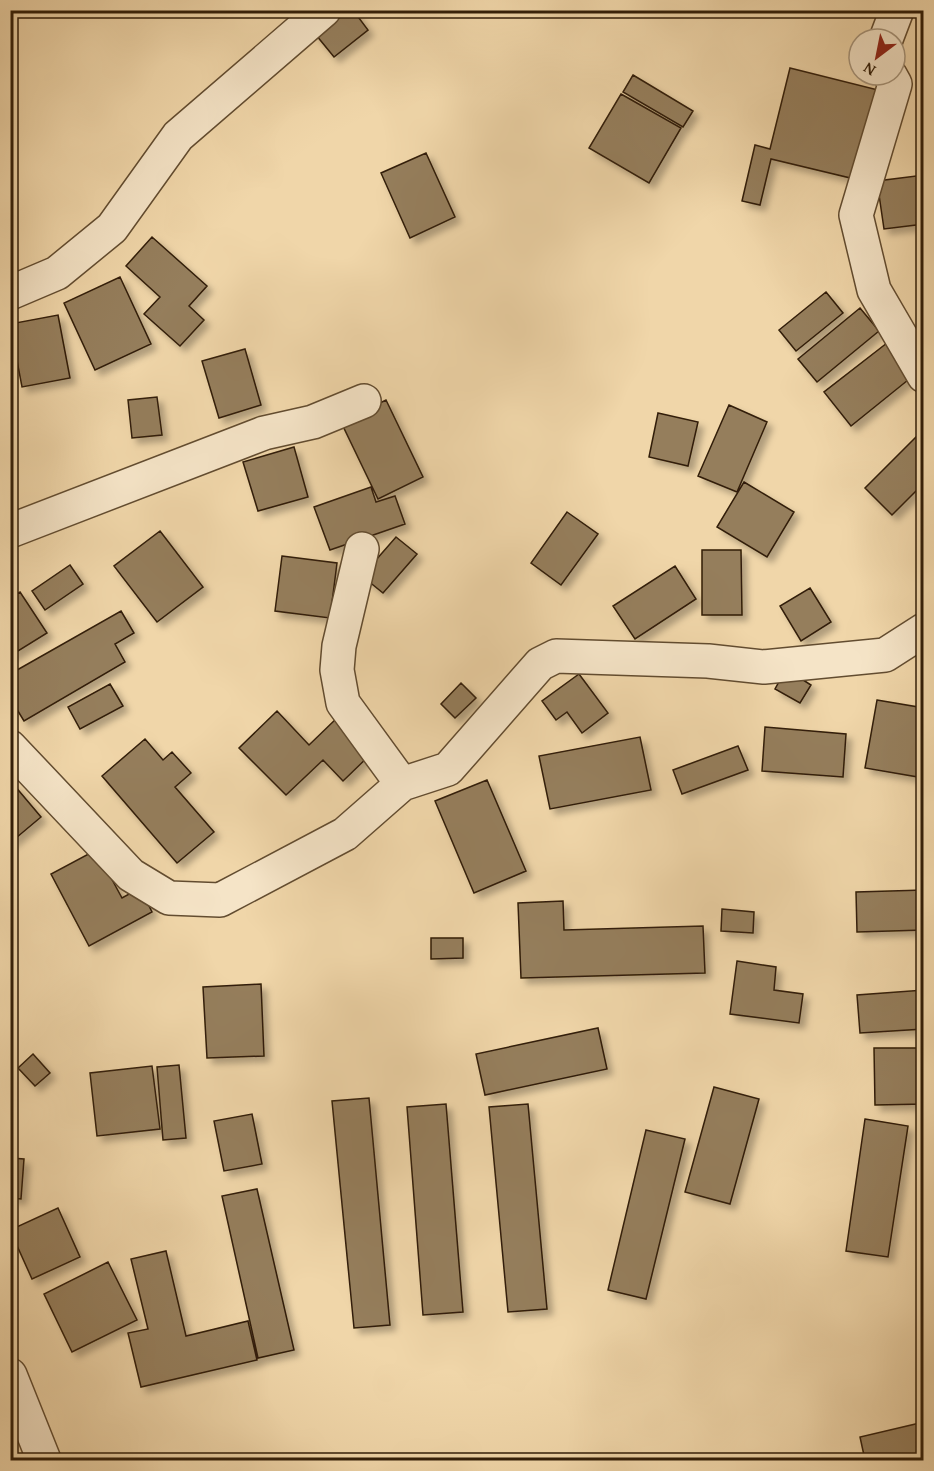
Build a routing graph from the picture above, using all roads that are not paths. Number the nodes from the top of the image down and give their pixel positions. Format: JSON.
{"nodes":[{"id":1,"x":324,"y":10,"type":"edge"},
{"id":2,"x":897,"y":10,"type":"edge"},
{"id":3,"x":891,"y":27,"type":"edge"},
{"id":4,"x":894,"y":87,"type":"edge"},
{"id":5,"x":10,"y":293,"type":"edge"},
{"id":6,"x":924,"y":376,"type":"edge"},
{"id":7,"x":364,"y":401,"type":"dead end"},
{"id":8,"x":10,"y":531,"type":"edge"},
{"id":9,"x":363,"y":549,"type":"dead end"},
{"id":10,"x":924,"y":630,"type":"edge"},
{"id":11,"x":10,"y":747,"type":"edge"},
{"id":12,"x":402,"y":784,"type":"junction"},
{"id":13,"x":10,"y":1375,"type":"edge"},
{"id":14,"x":43,"y":1460,"type":"edge"}],
"edges":[{"from":1,"to":5,"type":"street"},
{"from":2,"to":3,"type":"street"},
{"from":4,"to":6,"type":"street"},
{"from":7,"to":8,"type":"street"},
{"from":9,"to":12,"type":"street"},
{"from":10,"to":12,"type":"street"},
{"from":11,"to":12,"type":"street"},
{"from":13,"to":14,"type":"street"}]}
